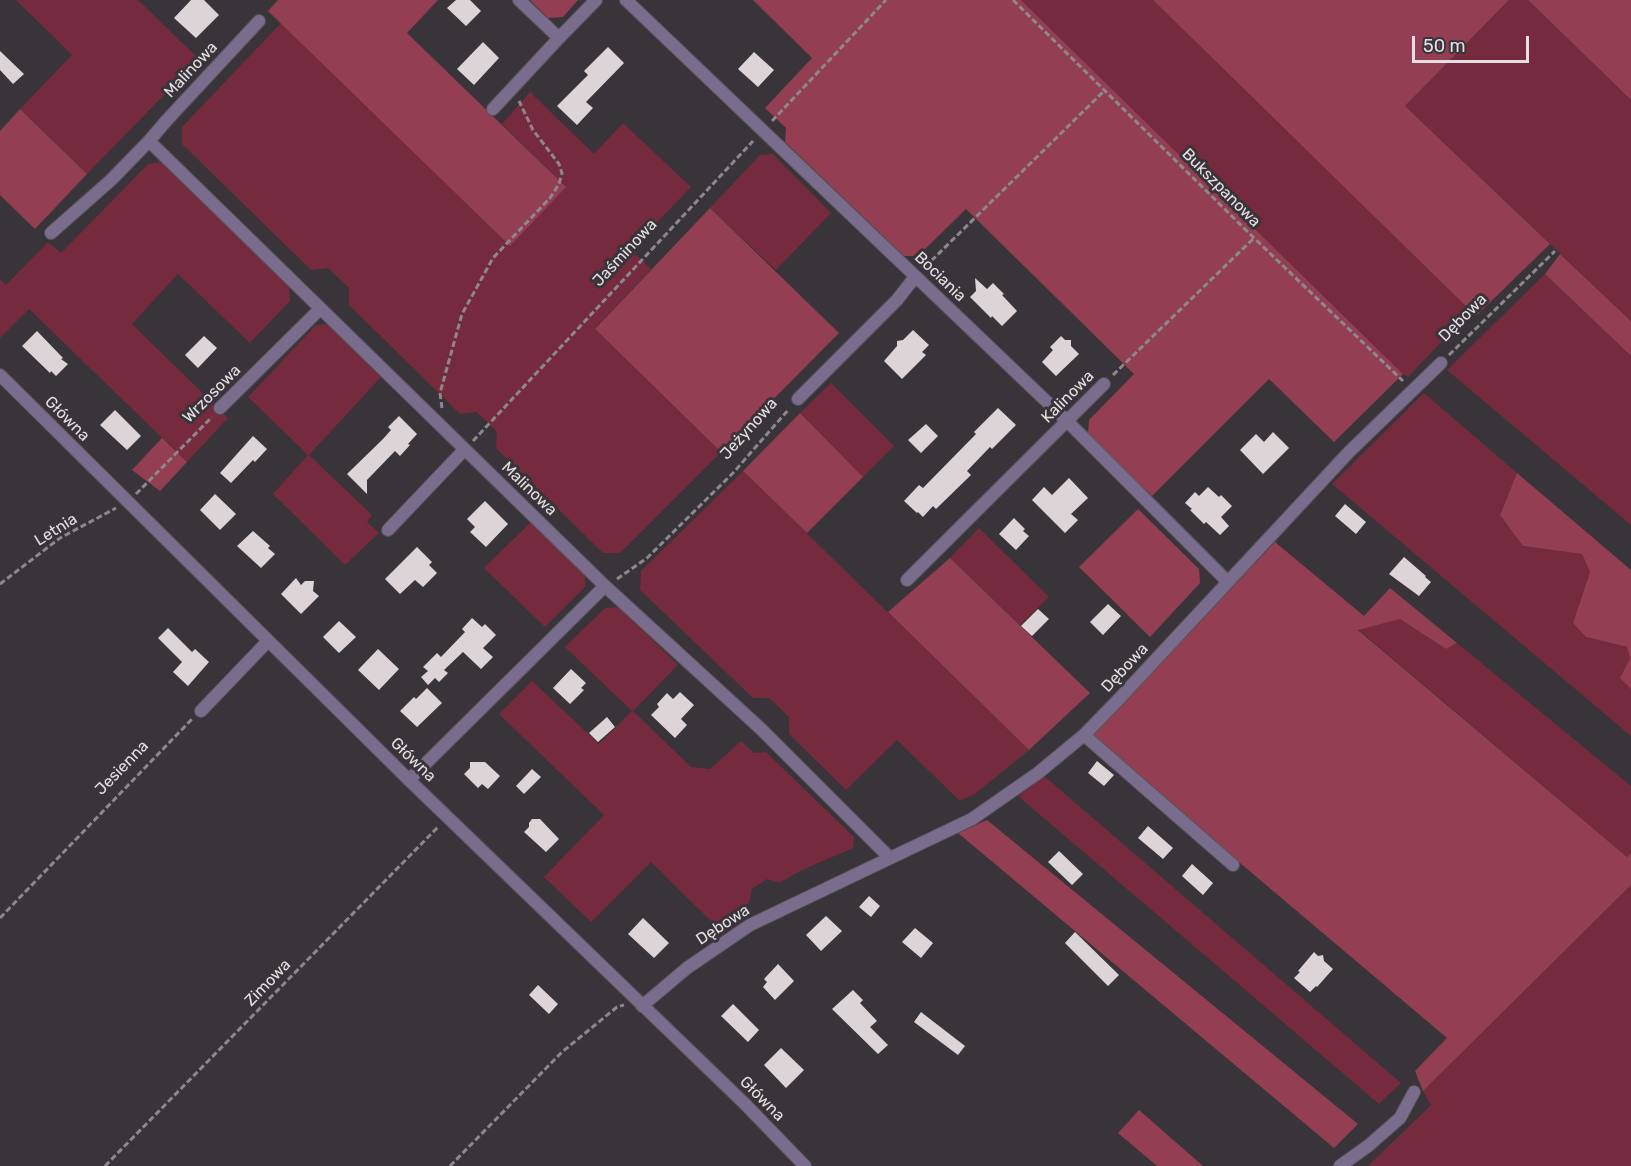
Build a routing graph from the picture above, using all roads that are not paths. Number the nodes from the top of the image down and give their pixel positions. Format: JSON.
{"nodes":[{"id":1,"x":519,"y":0,"type":"edge"},
{"id":2,"x":596,"y":0,"type":"edge"},
{"id":3,"x":626,"y":0,"type":"edge"},
{"id":4,"x":259,"y":21,"type":"dead end"},
{"id":5,"x":559,"y":38,"type":"junction"},
{"id":6,"x":493,"y":110,"type":"dead end"},
{"id":7,"x":149,"y":141,"type":"junction"},
{"id":8,"x":51,"y":233,"type":"dead end"},
{"id":9,"x":915,"y":277,"type":"junction"},
{"id":10,"x":320,"y":309,"type":"junction"},
{"id":11,"x":1441,"y":363,"type":"road end"},
{"id":12,"x":0,"y":375,"type":"edge"},
{"id":13,"x":1104,"y":384,"type":"road end"},
{"id":14,"x":798,"y":399,"type":"road end"},
{"id":15,"x":220,"y":408,"type":"road end"},
{"id":16,"x":1067,"y":421,"type":"junction"},
{"id":17,"x":464,"y":450,"type":"junction"},
{"id":18,"x":388,"y":530,"type":"dead end"},
{"id":19,"x":907,"y":580,"type":"dead end"},
{"id":20,"x":1228,"y":582,"type":"junction"},
{"id":21,"x":605,"y":586,"type":"junction"},
{"id":22,"x":268,"y":641,"type":"junction"},
{"id":23,"x":201,"y":711,"type":"road end"},
{"id":24,"x":1084,"y":735,"type":"junction"},
{"id":25,"x":409,"y":780,"type":"junction"},
{"id":26,"x":890,"y":858,"type":"junction"},
{"id":27,"x":1233,"y":865,"type":"dead end"},
{"id":28,"x":639,"y":1003,"type":"junction"},
{"id":29,"x":1414,"y":1092,"type":"dead end"},
{"id":30,"x":806,"y":1166,"type":"edge"},
{"id":31,"x":1340,"y":1166,"type":"edge"}],
"edges":[{"from":1,"to":5,"type":"street"},
{"from":2,"to":5,"type":"street"},
{"from":3,"to":9,"type":"street","name":"Bociania"},
{"from":4,"to":7,"type":"street","name":"Malinowa"},
{"from":5,"to":6,"type":"street"},
{"from":7,"to":8,"type":"street","name":"Malinowa"},
{"from":7,"to":10,"type":"street","name":"Malinowa"},
{"from":9,"to":14,"type":"street","name":"Jeżynowa"},
{"from":9,"to":16,"type":"street","name":"Bociania"},
{"from":10,"to":15,"type":"street","name":"Wrzosowa"},
{"from":10,"to":17,"type":"street","name":"Malinowa"},
{"from":11,"to":20,"type":"street","name":"Dębowa"},
{"from":12,"to":22,"type":"street","name":"Główna"},
{"from":13,"to":16,"type":"street","name":"Kalinowa"},
{"from":16,"to":19,"type":"street","name":"Kalinowa"},
{"from":16,"to":20,"type":"street","name":"Bociania"},
{"from":17,"to":18,"type":"street"},
{"from":17,"to":21,"type":"street","name":"Malinowa"},
{"from":20,"to":24,"type":"street","name":"Dębowa"},
{"from":21,"to":25,"type":"street"},
{"from":21,"to":26,"type":"street","name":"Malinowa"},
{"from":22,"to":23,"type":"street"},
{"from":22,"to":25,"type":"street","name":"Główna"},
{"from":24,"to":26,"type":"street","name":"Dębowa"},
{"from":24,"to":27,"type":"street"},
{"from":25,"to":28,"type":"street","name":"Główna"},
{"from":26,"to":28,"type":"street","name":"Dębowa"},
{"from":28,"to":30,"type":"street","name":"Główna"},
{"from":29,"to":31,"type":"street"}]}
